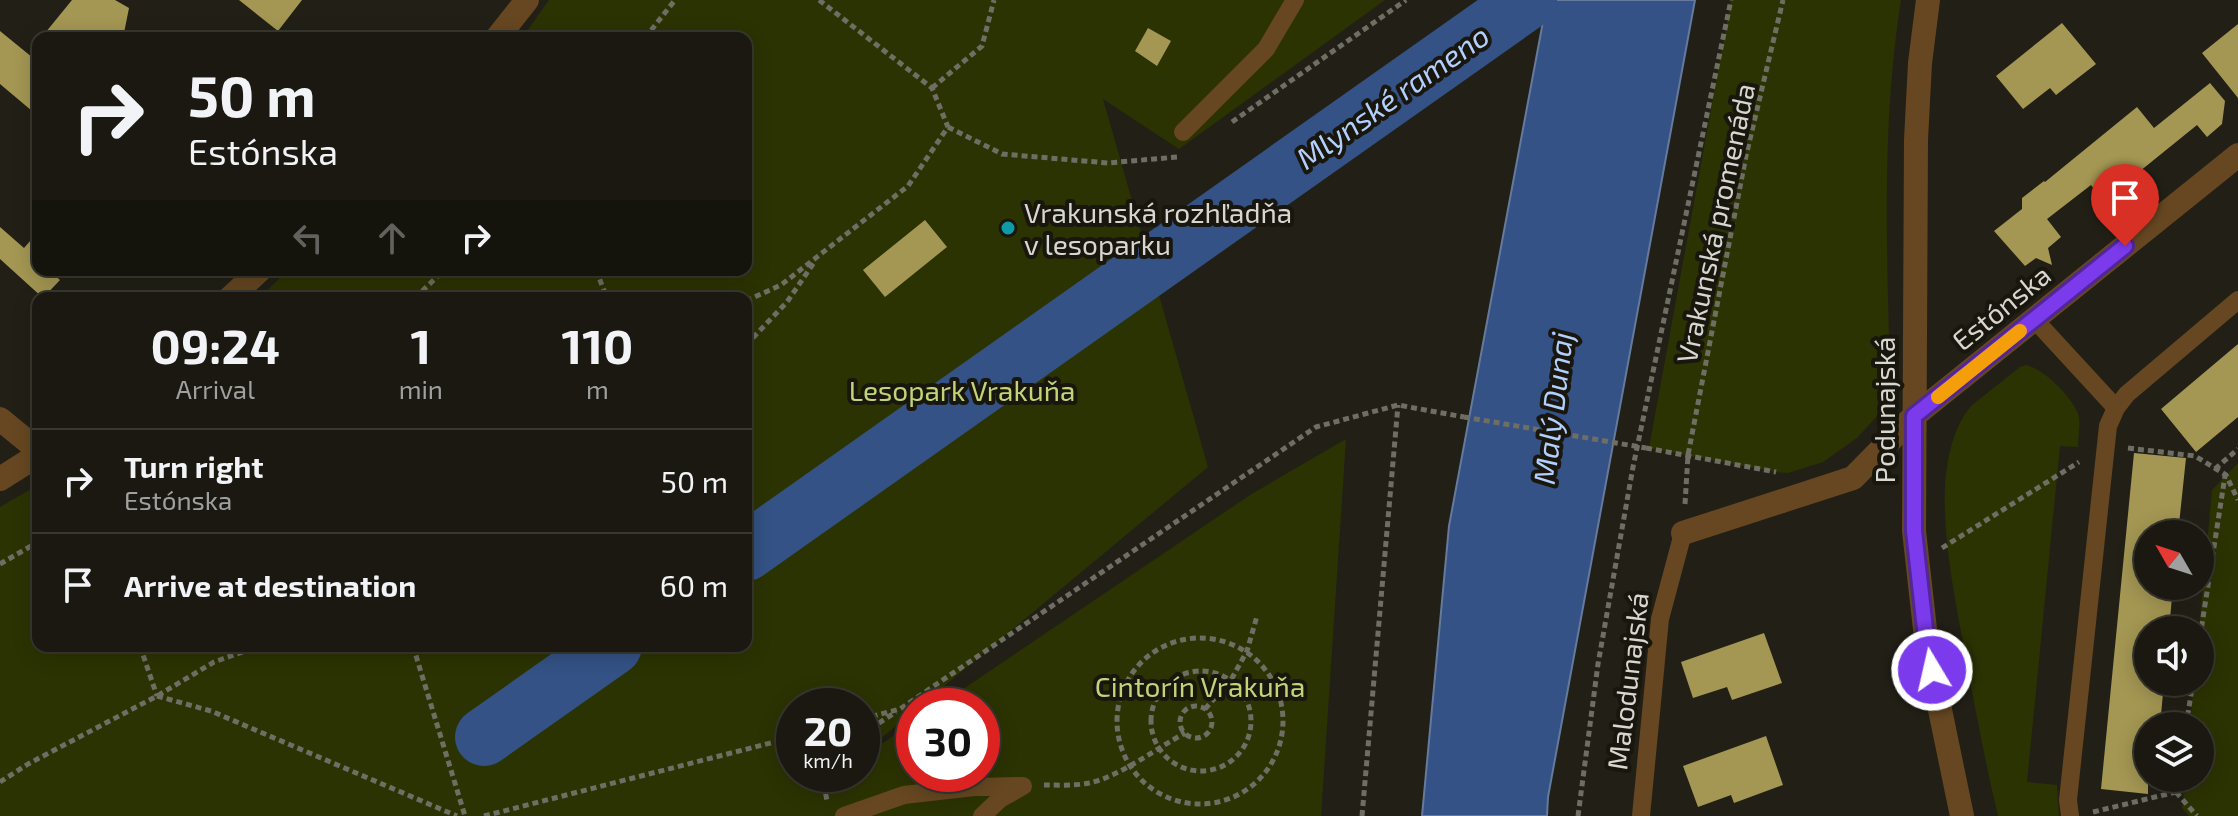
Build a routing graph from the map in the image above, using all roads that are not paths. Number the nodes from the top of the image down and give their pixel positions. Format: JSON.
{"nodes":[{"id":1,"x":527,"y":0,"type":"edge"},
{"id":2,"x":1295,"y":0,"type":"edge"},
{"id":3,"x":1928,"y":0,"type":"edge"},
{"id":4,"x":502,"y":32,"type":"edge"},
{"id":5,"x":1183,"y":132,"type":"dead end"},
{"id":6,"x":2238,"y":155,"type":"edge"},
{"id":7,"x":254,"y":276,"type":"edge"},
{"id":8,"x":236,"y":292,"type":"edge"},
{"id":9,"x":2238,"y":300,"type":"edge"},
{"id":10,"x":2034,"y":319,"type":"junction"},
{"id":11,"x":2116,"y":408,"type":"junction"},
{"id":12,"x":1914,"y":416,"type":"junction"},
{"id":13,"x":0,"y":419,"type":"edge"},
{"id":14,"x":32,"y":448,"type":"edge"},
{"id":15,"x":32,"y":457,"type":"edge"},
{"id":16,"x":0,"y":479,"type":"edge"},
{"id":17,"x":1683,"y":533,"type":"joint"},
{"id":18,"x":844,"y":816,"type":"edge"},
{"id":19,"x":982,"y":816,"type":"edge"},
{"id":20,"x":1641,"y":816,"type":"edge"},
{"id":21,"x":1962,"y":816,"type":"edge"},
{"id":22,"x":2070,"y":816,"type":"edge"}],
"edges":[{"from":1,"to":4,"type":"street"},
{"from":2,"to":5,"type":"lane"},
{"from":3,"to":12,"type":"street","name":"Podunajská"},
{"from":6,"to":10,"type":"street","name":"Estónska"},
{"from":7,"to":8,"type":"street"},
{"from":9,"to":11,"type":"lane"},
{"from":10,"to":11,"type":"lane"},
{"from":10,"to":12,"type":"street","name":"Estónska"},
{"from":11,"to":22,"type":"lane"},
{"from":12,"to":17,"type":"street"},
{"from":12,"to":21,"type":"street","name":"Podunajská"},
{"from":13,"to":14,"type":"street"},
{"from":15,"to":16,"type":"street"},
{"from":17,"to":20,"type":"lane","name":"Malodunajská"},
{"from":18,"to":19,"type":"lane"}]}
